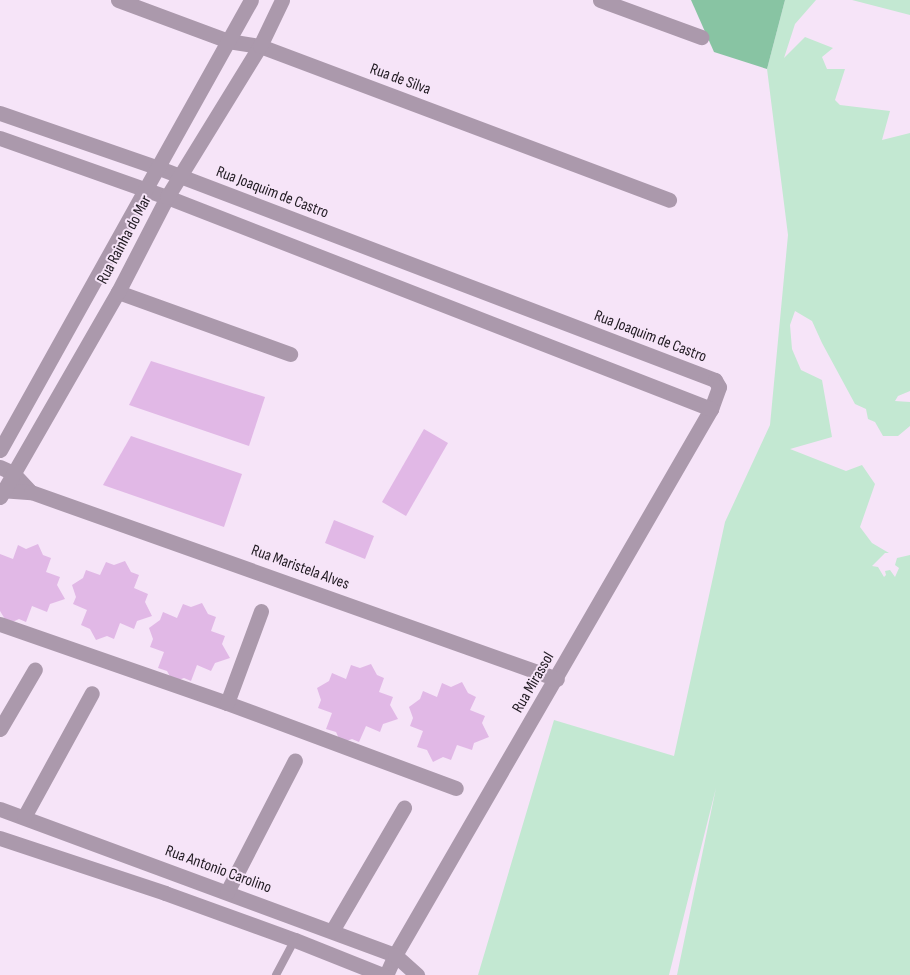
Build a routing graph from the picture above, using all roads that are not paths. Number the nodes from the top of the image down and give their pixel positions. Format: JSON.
{"nodes":[{"id":1,"x":118,"y":0,"type":"edge"},
{"id":2,"x":250,"y":0,"type":"edge"},
{"id":3,"x":282,"y":0,"type":"edge"},
{"id":4,"x":600,"y":0,"type":"edge"},
{"id":5,"x":701,"y":37,"type":"dead end"},
{"id":6,"x":228,"y":41,"type":"junction"},
{"id":7,"x":260,"y":46,"type":"junction"},
{"id":8,"x":0,"y":114,"type":"edge"},
{"id":9,"x":0,"y":138,"type":"edge"},
{"id":10,"x":159,"y":168,"type":"junction"},
{"id":11,"x":180,"y":176,"type":"junction"},
{"id":12,"x":146,"y":190,"type":"junction"},
{"id":13,"x":167,"y":197,"type":"junction"},
{"id":14,"x":669,"y":200,"type":"dead end"},
{"id":15,"x":118,"y":292,"type":"junction"},
{"id":16,"x":290,"y":354,"type":"dead end"},
{"id":17,"x":712,"y":409,"type":"junction"},
{"id":18,"x":0,"y":450,"type":"edge"},
{"id":19,"x":6,"y":470,"type":"edge"},
{"id":20,"x":31,"y":492,"type":"junction"},
{"id":21,"x":1,"y":493,"type":"edge"},
{"id":22,"x":262,"y":611,"type":"dead end"},
{"id":23,"x":0,"y":624,"type":"edge"},
{"id":24,"x":35,"y":669,"type":"dead end"},
{"id":25,"x":557,"y":679,"type":"junction"},
{"id":26,"x":92,"y":693,"type":"dead end"},
{"id":27,"x":227,"y":702,"type":"junction"},
{"id":28,"x":0,"y":729,"type":"edge"},
{"id":29,"x":296,"y":760,"type":"dead end"},
{"id":30,"x":456,"y":788,"type":"dead end"},
{"id":31,"x":404,"y":808,"type":"dead end"},
{"id":32,"x":0,"y":809,"type":"edge"},
{"id":33,"x":24,"y":817,"type":"junction"},
{"id":34,"x":0,"y":838,"type":"edge"},
{"id":35,"x":174,"y":872,"type":"junction"},
{"id":36,"x":227,"y":892,"type":"junction"},
{"id":37,"x":166,"y":893,"type":"junction"},
{"id":38,"x":332,"y":931,"type":"junction"},
{"id":39,"x":295,"y":940,"type":"junction"},
{"id":40,"x":395,"y":955,"type":"junction"},
{"id":41,"x":276,"y":975,"type":"edge"},
{"id":42,"x":384,"y":975,"type":"edge"},
{"id":43,"x":417,"y":975,"type":"edge"}],
"edges":[{"from":1,"to":6,"type":"street","name":"Rua de Silva"},
{"from":2,"to":6,"type":"street","name":"Rua Rainha do Mar"},
{"from":3,"to":7,"type":"street","name":"Rua Rainha do Mar"},
{"from":4,"to":5,"type":"street"},
{"from":6,"to":7,"type":"street","name":"Rua de Silva"},
{"from":6,"to":10,"type":"street","name":"Rua Rainha do Mar"},
{"from":7,"to":11,"type":"street","name":"Rua Rainha do Mar"},
{"from":7,"to":14,"type":"street","name":"Rua de Silva"},
{"from":8,"to":10,"type":"street","name":"Rua Joaquim de Castro"},
{"from":9,"to":12,"type":"street"},
{"from":10,"to":11,"type":"street","name":"Rua Joaquim de Castro"},
{"from":10,"to":12,"type":"street","name":"Rua Rainha do Mar"},
{"from":11,"to":13,"type":"street","name":"Rua Rainha do Mar"},
{"from":11,"to":17,"type":"street","name":"Rua Joaquim de Castro"},
{"from":12,"to":13,"type":"street"},
{"from":12,"to":18,"type":"street","name":"Rua Rainha do Mar"},
{"from":13,"to":15,"type":"street","name":"Rua Rainha do Mar"},
{"from":13,"to":17,"type":"street"},
{"from":15,"to":16,"type":"street"},
{"from":15,"to":19,"type":"street","name":"Rua Rainha do Mar"},
{"from":17,"to":25,"type":"street","name":"Rua Mirassol"},
{"from":19,"to":20,"type":"street","name":"Rua Maristela Alves"},
{"from":19,"to":21,"type":"street","name":"Rua Rainha do Mar"},
{"from":20,"to":21,"type":"street","name":"Rua Maristela Alves"},
{"from":20,"to":25,"type":"street","name":"Rua Maristela Alves"},
{"from":22,"to":27,"type":"street"},
{"from":23,"to":27,"type":"street"},
{"from":24,"to":28,"type":"street"},
{"from":25,"to":40,"type":"street","name":"Rua Mirassol"},
{"from":26,"to":33,"type":"street"},
{"from":27,"to":30,"type":"street"},
{"from":29,"to":36,"type":"street"},
{"from":31,"to":38,"type":"street"},
{"from":32,"to":33,"type":"street","name":"Rua Antonio Carolino"},
{"from":33,"to":35,"type":"street","name":"Rua Antonio Carolino"},
{"from":34,"to":37,"type":"street"},
{"from":35,"to":36,"type":"street","name":"Rua Antonio Carolino"},
{"from":35,"to":37,"type":"street"},
{"from":36,"to":38,"type":"street","name":"Rua Antonio Carolino"},
{"from":37,"to":39,"type":"street"},
{"from":38,"to":40,"type":"street","name":"Rua Antonio Carolino"},
{"from":39,"to":41,"type":"lane"},
{"from":39,"to":42,"type":"street"},
{"from":40,"to":42,"type":"street","name":"Rua Mirassol"},
{"from":40,"to":43,"type":"street","name":"Rua Antonio Carolino"}]}
